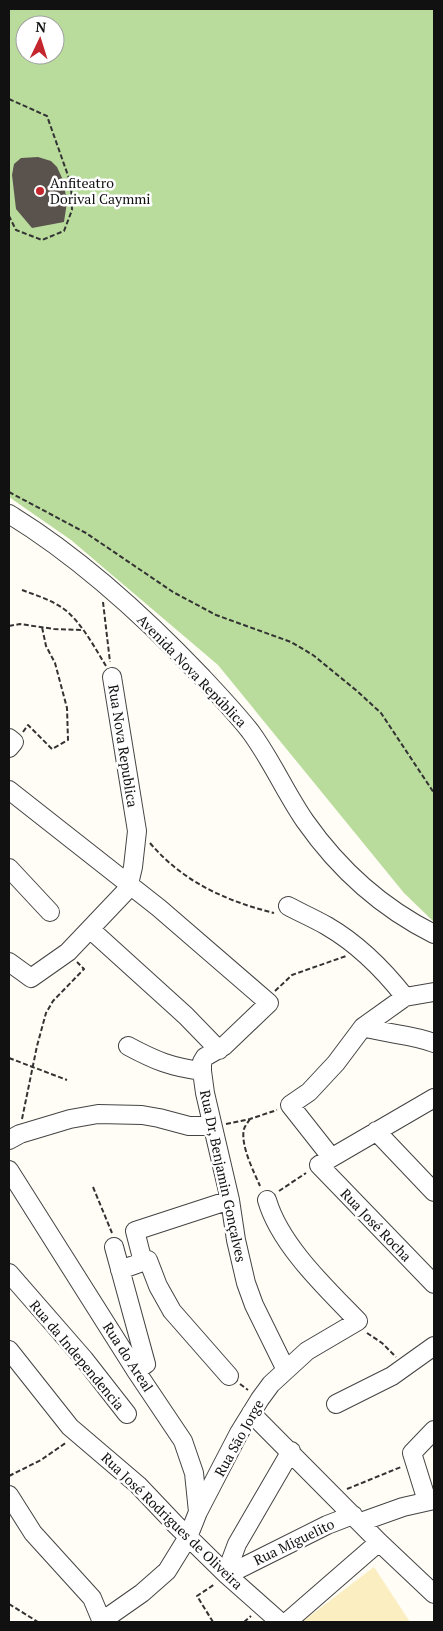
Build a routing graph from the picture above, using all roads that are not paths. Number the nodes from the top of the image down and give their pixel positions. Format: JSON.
{"nodes":[{"id":1,"x":9,"y":514,"type":"edge"},
{"id":2,"x":112,"y":677,"type":"road end"},
{"id":3,"x":9,"y":790,"type":"edge"},
{"id":4,"x":9,"y":868,"type":"edge"},
{"id":5,"x":129,"y":884,"type":"junction"},
{"id":6,"x":283,"y":910,"type":"road end"},
{"id":7,"x":50,"y":912,"type":"dead end"},
{"id":8,"x":90,"y":929,"type":"junction"},
{"id":9,"x":434,"y":934,"type":"edge"},
{"id":10,"x":9,"y":962,"type":"edge"},
{"id":11,"x":434,"y":992,"type":"edge"},
{"id":12,"x":404,"y":997,"type":"junction"},
{"id":13,"x":363,"y":1026,"type":"junction"},
{"id":14,"x":434,"y":1043,"type":"edge"},
{"id":15,"x":128,"y":1046,"type":"dead end"},
{"id":16,"x":218,"y":1050,"type":"junction"},
{"id":17,"x":202,"y":1071,"type":"junction"},
{"id":18,"x":434,"y":1098,"type":"edge"},
{"id":19,"x":212,"y":1126,"type":"junction"},
{"id":20,"x":376,"y":1131,"type":"junction"},
{"id":21,"x":14,"y":1137,"type":"edge"},
{"id":22,"x":325,"y":1161,"type":"junction"},
{"id":23,"x":9,"y":1170,"type":"edge"},
{"id":24,"x":431,"y":1184,"type":"edge"},
{"id":25,"x":10,"y":1198,"type":"edge"},
{"id":26,"x":230,"y":1200,"type":"junction"},
{"id":27,"x":267,"y":1200,"type":"road end"},
{"id":28,"x":35,"y":1210,"type":"junction"},
{"id":29,"x":114,"y":1248,"type":"road end"},
{"id":30,"x":143,"y":1262,"type":"junction"},
{"id":31,"x":120,"y":1270,"type":"junction"},
{"id":32,"x":9,"y":1273,"type":"edge"},
{"id":33,"x":434,"y":1284,"type":"edge"},
{"id":34,"x":434,"y":1346,"type":"edge"},
{"id":35,"x":9,"y":1350,"type":"edge"},
{"id":36,"x":286,"y":1370,"type":"junction"},
{"id":37,"x":136,"y":1371,"type":"junction"},
{"id":38,"x":229,"y":1376,"type":"road end"},
{"id":39,"x":336,"y":1404,"type":"dead end"},
{"id":40,"x":255,"y":1406,"type":"junction"},
{"id":41,"x":127,"y":1414,"type":"dead end"},
{"id":42,"x":434,"y":1430,"type":"edge"},
{"id":43,"x":291,"y":1451,"type":"junction"},
{"id":44,"x":9,"y":1495,"type":"edge"},
{"id":45,"x":431,"y":1501,"type":"edge"},
{"id":46,"x":198,"y":1512,"type":"junction"},
{"id":47,"x":357,"y":1519,"type":"junction"},
{"id":48,"x":188,"y":1537,"type":"junction"},
{"id":49,"x":379,"y":1542,"type":"junction"},
{"id":50,"x":227,"y":1575,"type":"junction"},
{"id":51,"x":434,"y":1594,"type":"edge"},
{"id":52,"x":102,"y":1622,"type":"edge"},
{"id":53,"x":280,"y":1622,"type":"edge"},
{"id":54,"x":287,"y":1622,"type":"edge"}],
"edges":[{"from":1,"to":9,"type":"street","name":"Avenida Nova República"},
{"from":2,"to":5,"type":"street","name":"Rua Nova Republica"},
{"from":3,"to":5,"type":"street"},
{"from":4,"to":7,"type":"street"},
{"from":5,"to":8,"type":"street"},
{"from":5,"to":16,"type":"street","name":"Rua Dr, Benjamin Gonçalves"},
{"from":6,"to":12,"type":"street"},
{"from":8,"to":10,"type":"street"},
{"from":8,"to":16,"type":"street"},
{"from":11,"to":12,"type":"street"},
{"from":12,"to":13,"type":"street"},
{"from":13,"to":14,"type":"street"},
{"from":13,"to":22,"type":"street","name":"Rua José Rocha"},
{"from":15,"to":17,"type":"street"},
{"from":16,"to":17,"type":"street","name":"Rua Dr, Benjamin Gonçalves"},
{"from":17,"to":19,"type":"street","name":"Rua Dr, Benjamin Gonçalves"},
{"from":18,"to":20,"type":"street"},
{"from":19,"to":21,"type":"street"},
{"from":19,"to":26,"type":"street","name":"Rua Dr, Benjamin Gonçalves"},
{"from":20,"to":22,"type":"street"},
{"from":20,"to":24,"type":"street"},
{"from":22,"to":33,"type":"street","name":"Rua José Rocha"},
{"from":23,"to":28,"type":"street","name":"Rua do Areal"},
{"from":25,"to":28,"type":"street"},
{"from":26,"to":30,"type":"street"},
{"from":26,"to":36,"type":"street","name":"Rua Dr, Benjamin Gonçalves"},
{"from":27,"to":36,"type":"street","name":"Rua São Jorge"},
{"from":28,"to":37,"type":"street","name":"Rua do Areal"},
{"from":29,"to":31,"type":"street"},
{"from":30,"to":31,"type":"street"},
{"from":30,"to":38,"type":"street"},
{"from":31,"to":37,"type":"street"},
{"from":32,"to":41,"type":"street","name":"Rua da Independencia"},
{"from":34,"to":39,"type":"street"},
{"from":35,"to":48,"type":"street","name":"Rua José Rodrigues de Oliveira"},
{"from":36,"to":40,"type":"street","name":"Rua São Jorge"},
{"from":37,"to":46,"type":"street","name":"Rua do Areal"},
{"from":40,"to":43,"type":"street","name":"Rua Miguelito"},
{"from":40,"to":46,"type":"street","name":"Rua São Jorge"},
{"from":42,"to":45,"type":"street"},
{"from":43,"to":47,"type":"street","name":"Rua Miguelito"},
{"from":43,"to":50,"type":"street","name":"Rua Miguelito"},
{"from":44,"to":52,"type":"street"},
{"from":45,"to":47,"type":"street"},
{"from":46,"to":48,"type":"street","name":"Rua São Jorge"},
{"from":47,"to":49,"type":"street","name":"Rua Miguelito"},
{"from":47,"to":50,"type":"street","name":"Rua Miguelito"},
{"from":48,"to":50,"type":"street","name":"Rua José Rodrigues de Oliveira"},
{"from":48,"to":52,"type":"street","name":"Rua São Jorge"},
{"from":49,"to":51,"type":"street","name":"Rua Miguelito"},
{"from":49,"to":54,"type":"street"},
{"from":50,"to":53,"type":"street","name":"Rua José Rodrigues de Oliveira"}]}
